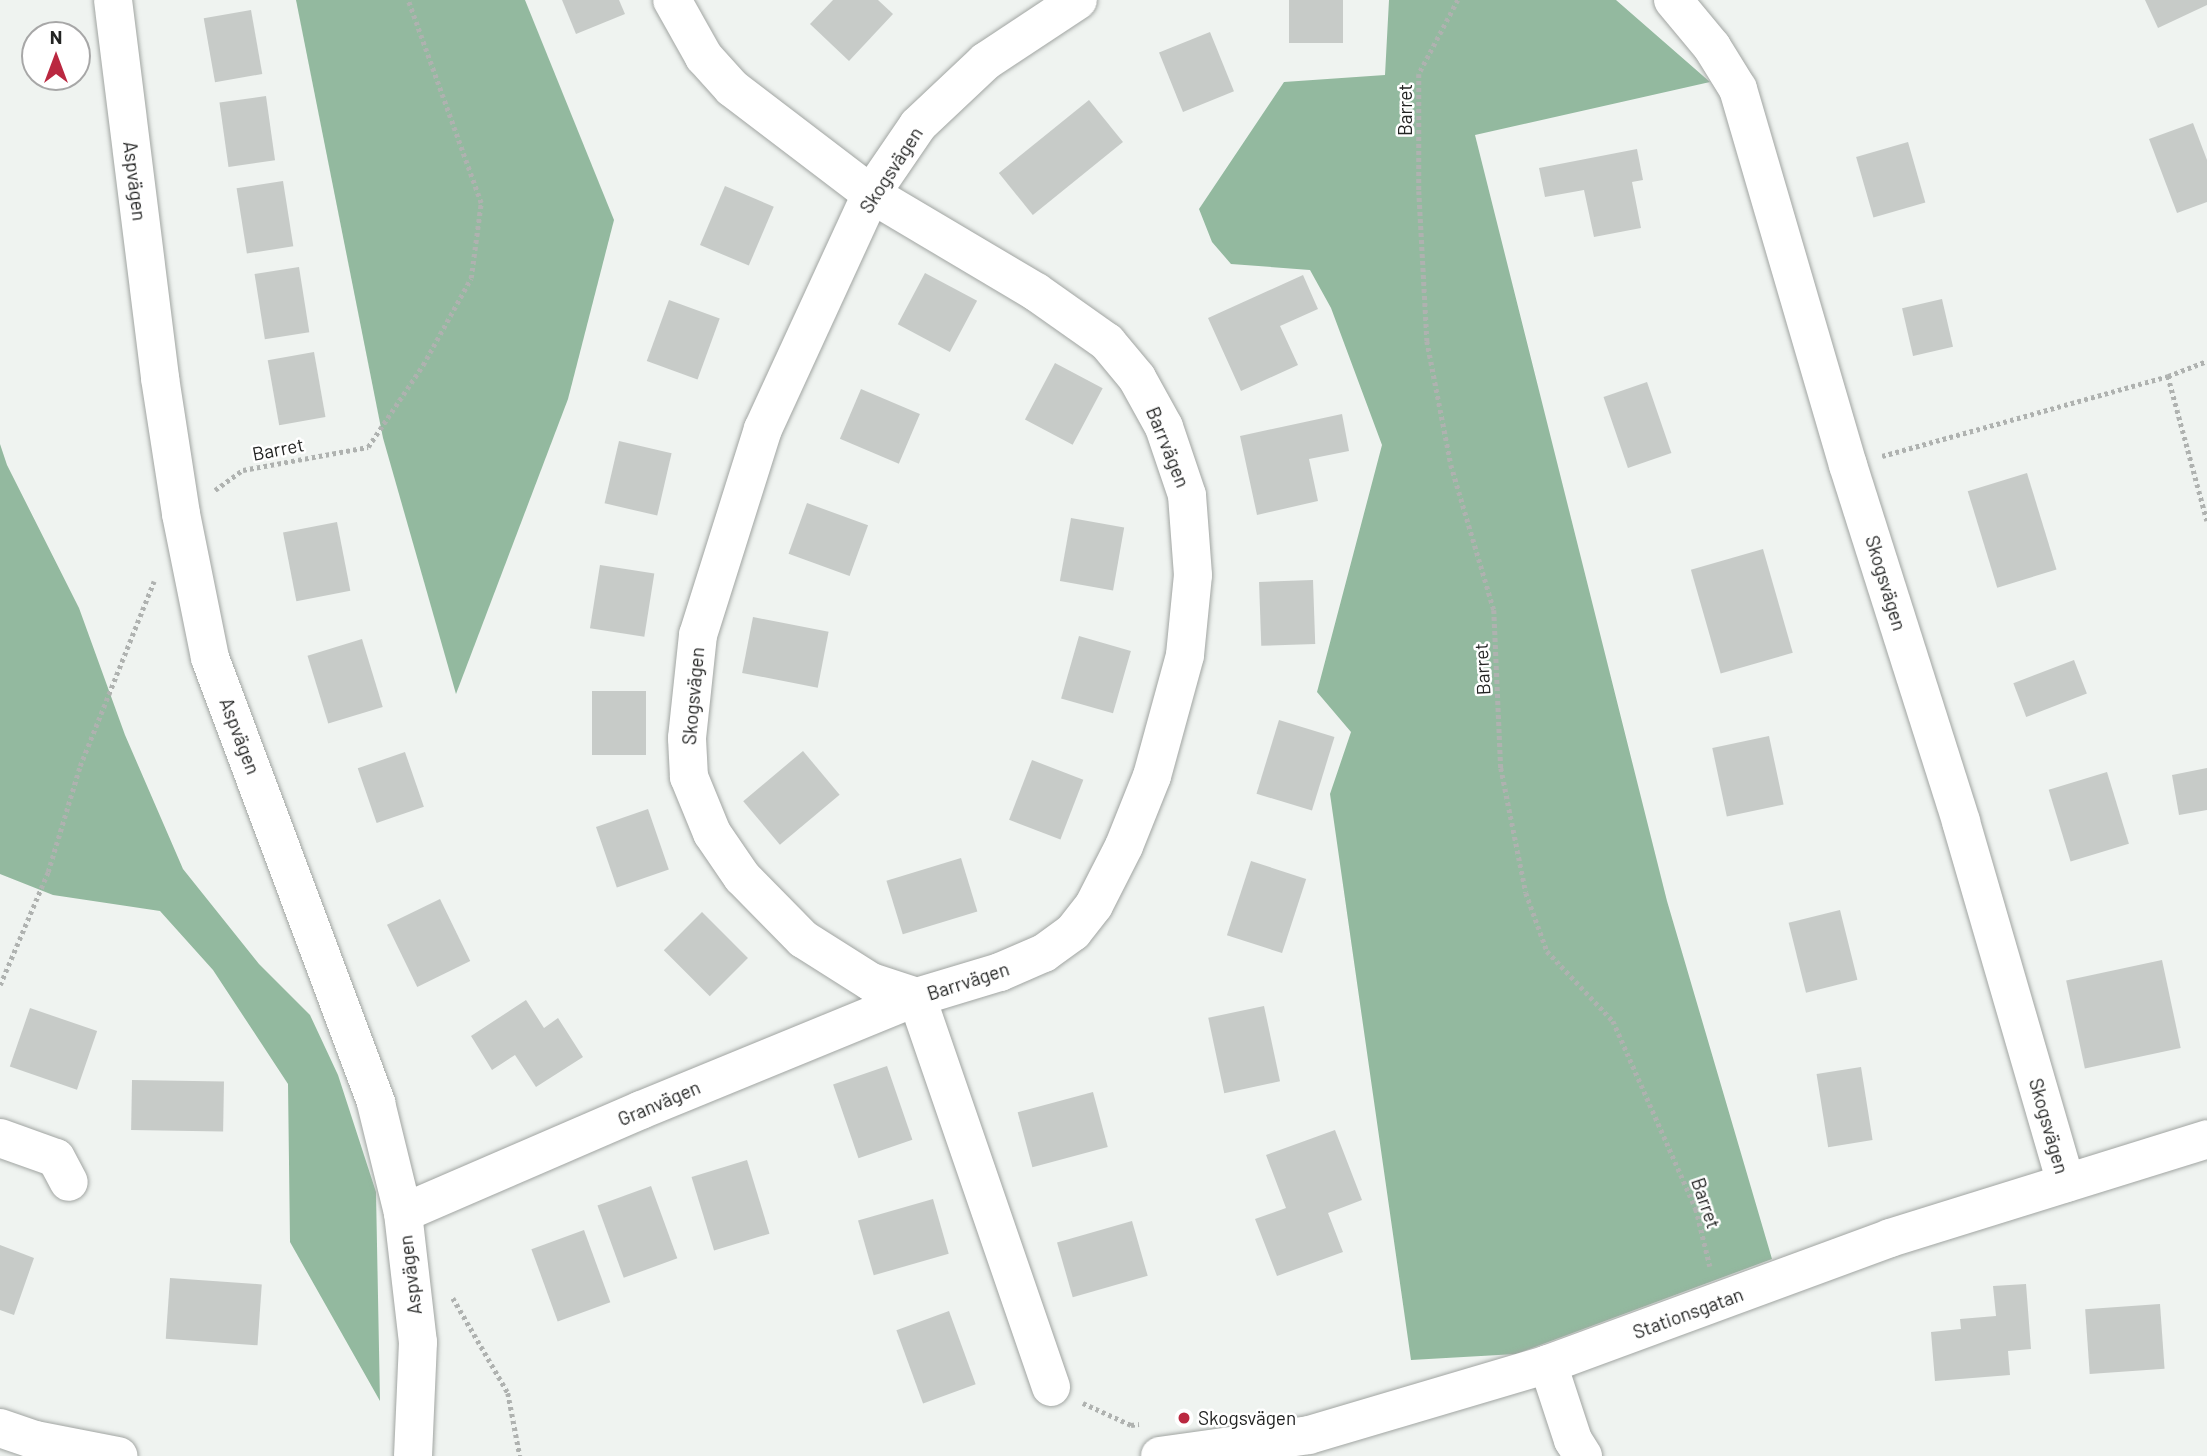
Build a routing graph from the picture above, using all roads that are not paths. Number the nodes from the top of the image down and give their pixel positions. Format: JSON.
{"nodes":[{"id":1,"x":113,"y":0,"type":"edge"},
{"id":2,"x":671,"y":0,"type":"edge"},
{"id":3,"x":1078,"y":0,"type":"edge"},
{"id":4,"x":1686,"y":6,"type":"edge"},
{"id":5,"x":871,"y":194,"type":"junction"},
{"id":6,"x":917,"y":997,"type":"junction"},
{"id":7,"x":0,"y":1138,"type":"edge"},
{"id":8,"x":2207,"y":1139,"type":"edge"},
{"id":9,"x":69,"y":1182,"type":"dead end"},
{"id":10,"x":2066,"y":1183,"type":"junction"},
{"id":11,"x":403,"y":1213,"type":"junction"},
{"id":12,"x":1548,"y":1364,"type":"junction"},
{"id":13,"x":1051,"y":1387,"type":"road end"},
{"id":14,"x":0,"y":1428,"type":"edge"},
{"id":15,"x":118,"y":1456,"type":"edge"},
{"id":16,"x":413,"y":1456,"type":"edge"},
{"id":17,"x":1160,"y":1456,"type":"edge"},
{"id":18,"x":1583,"y":1456,"type":"edge"}],
"edges":[{"from":1,"to":11,"type":"street","name":"Aspvägen"},
{"from":2,"to":5,"type":"street","name":"Barrvägen"},
{"from":3,"to":5,"type":"street","name":"Skogsvägen"},
{"from":4,"to":10,"type":"street","name":"Skogsvägen"},
{"from":5,"to":6,"type":"street","name":"Skogsvägen"},
{"from":5,"to":6,"type":"street","name":"Barrvägen"},
{"from":6,"to":11,"type":"street","name":"Granvägen"},
{"from":6,"to":13,"type":"street"},
{"from":7,"to":9,"type":"street"},
{"from":8,"to":10,"type":"street","name":"Stationsgatan"},
{"from":10,"to":12,"type":"street","name":"Stationsgatan"},
{"from":11,"to":16,"type":"street","name":"Aspvägen"},
{"from":12,"to":17,"type":"street","name":"Stationsgatan"},
{"from":12,"to":18,"type":"street"},
{"from":14,"to":15,"type":"street"}]}
